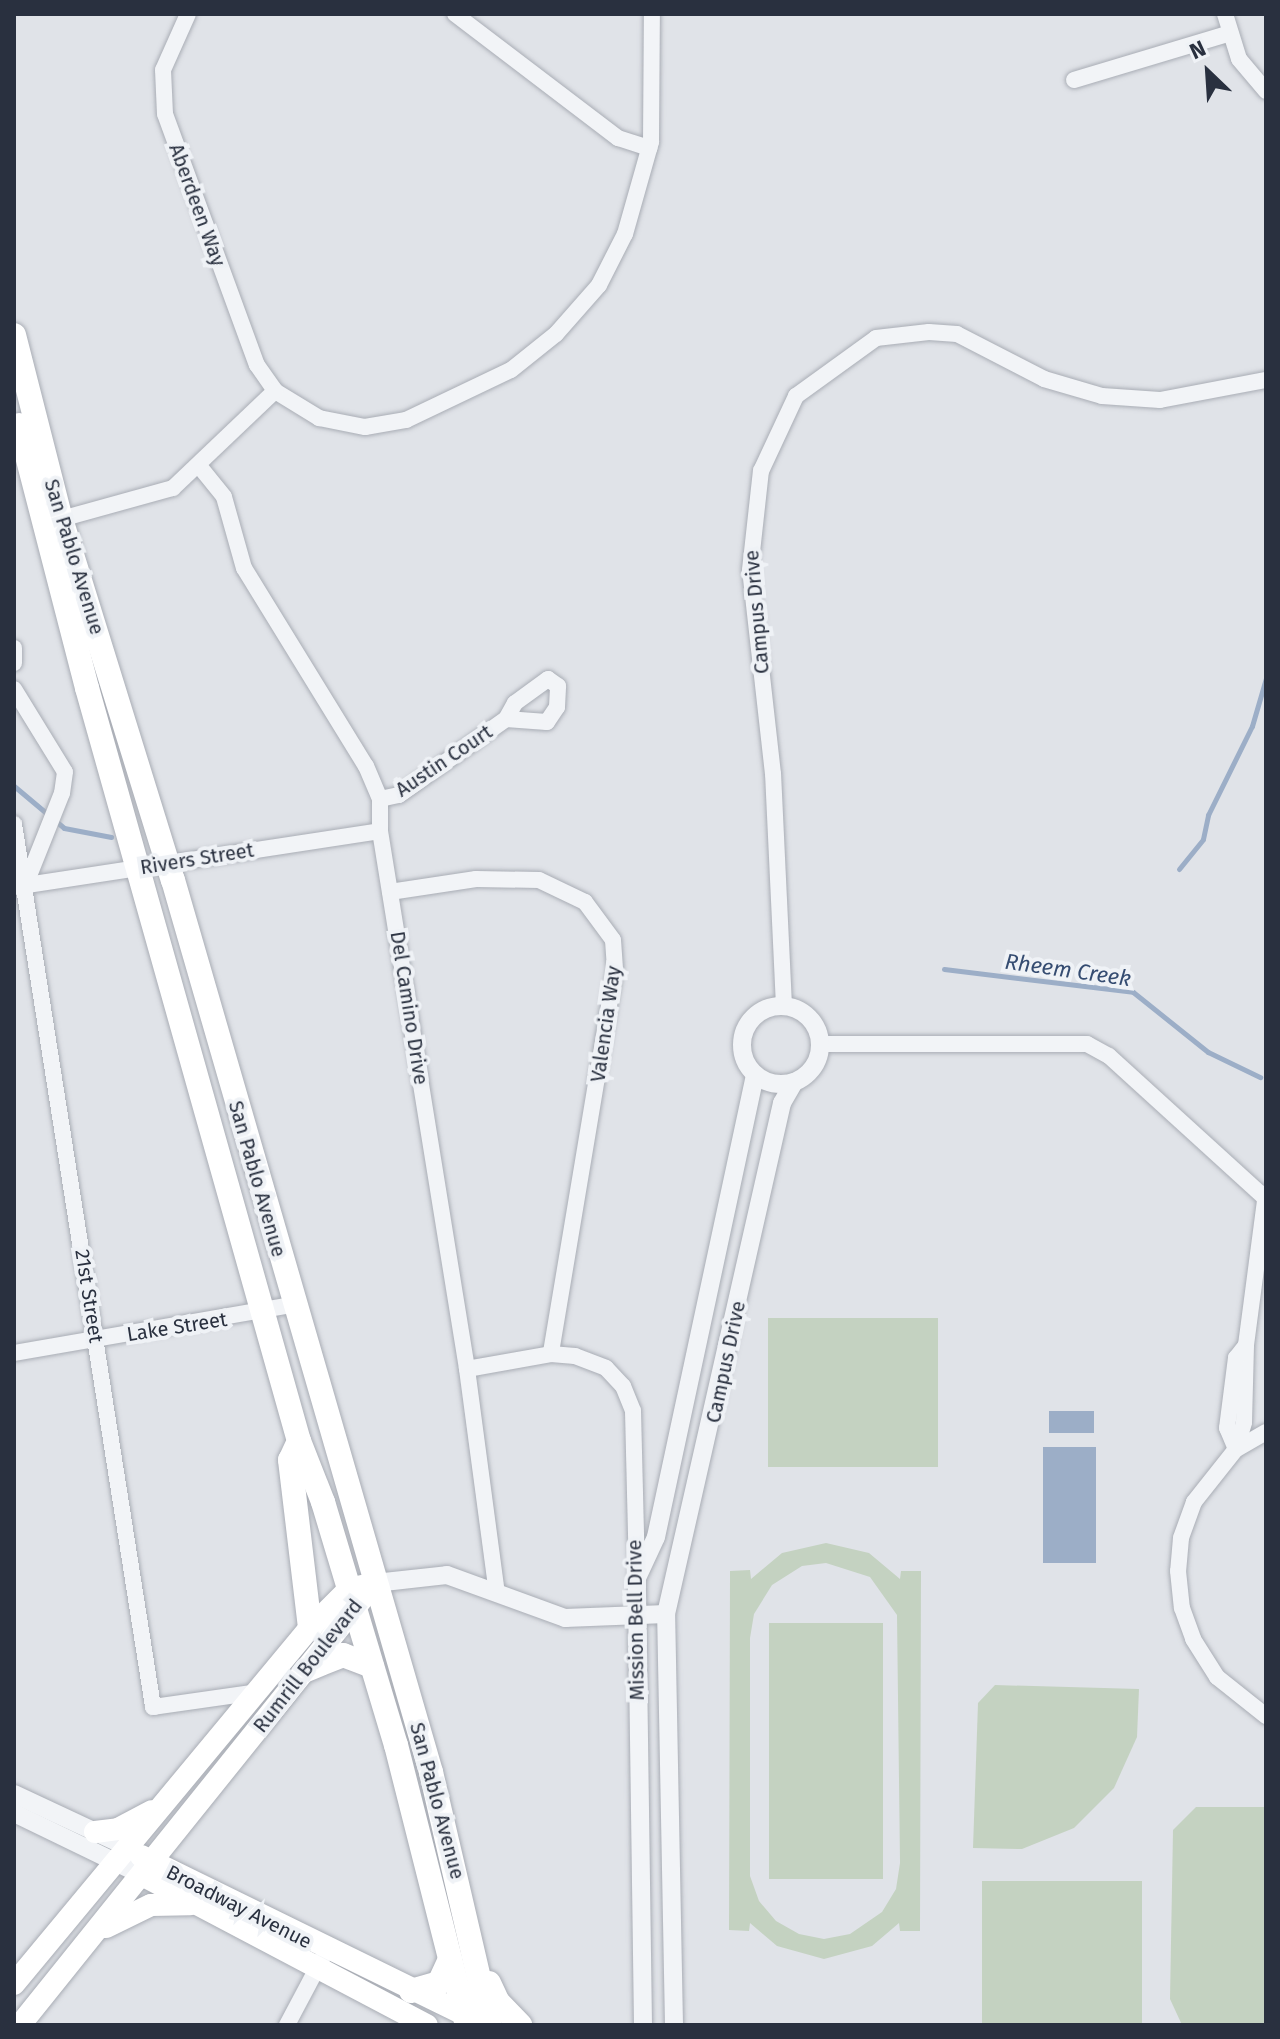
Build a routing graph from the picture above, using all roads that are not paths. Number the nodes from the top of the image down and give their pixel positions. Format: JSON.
{"nodes":[{"id":1,"x":188,"y":14,"type":"edge"},
{"id":2,"x":455,"y":14,"type":"edge"},
{"id":3,"x":652,"y":14,"type":"edge"},
{"id":4,"x":1225,"y":14,"type":"edge"},
{"id":5,"x":1227,"y":34,"type":"junction"},
{"id":6,"x":1074,"y":80,"type":"dead end"},
{"id":7,"x":1266,"y":91,"type":"edge"},
{"id":8,"x":649,"y":148,"type":"junction"},
{"id":9,"x":14,"y":335,"type":"edge"},
{"id":10,"x":1266,"y":380,"type":"edge"},
{"id":11,"x":275,"y":391,"type":"junction"},
{"id":12,"x":14,"y":403,"type":"edge"},
{"id":13,"x":200,"y":467,"type":"junction"},
{"id":14,"x":61,"y":519,"type":"junction"},
{"id":15,"x":14,"y":648,"type":"edge"},
{"id":16,"x":14,"y":663,"type":"edge"},
{"id":17,"x":14,"y":689,"type":"edge"},
{"id":18,"x":506,"y":719,"type":"dead end"},
{"id":19,"x":380,"y":799,"type":"junction"},
{"id":20,"x":14,"y":824,"type":"edge"},
{"id":21,"x":380,"y":831,"type":"junction"},
{"id":22,"x":168,"y":864,"type":"junction"},
{"id":23,"x":137,"y":869,"type":"junction"},
{"id":24,"x":20,"y":886,"type":"edge"},
{"id":25,"x":390,"y":892,"type":"junction"},
{"id":26,"x":784,"y":1006,"type":"junction"},
{"id":27,"x":821,"y":1044,"type":"junction"},
{"id":28,"x":755,"y":1074,"type":"junction"},
{"id":29,"x":794,"y":1082,"type":"junction"},
{"id":30,"x":1266,"y":1195,"type":"edge"},
{"id":31,"x":293,"y":1305,"type":"junction"},
{"id":32,"x":264,"y":1312,"type":"junction"},
{"id":33,"x":95,"y":1340,"type":"junction"},
{"id":34,"x":14,"y":1353,"type":"edge"},
{"id":35,"x":551,"y":1354,"type":"junction"},
{"id":36,"x":467,"y":1369,"type":"junction"},
{"id":37,"x":1266,"y":1432,"type":"edge"},
{"id":38,"x":299,"y":1441,"type":"junction"},
{"id":39,"x":1236,"y":1449,"type":"junction"},
{"id":40,"x":637,"y":1578,"type":"junction"},
{"id":41,"x":375,"y":1583,"type":"junction"},
{"id":42,"x":497,"y":1593,"type":"junction"},
{"id":43,"x":351,"y":1598,"type":"junction"},
{"id":44,"x":636,"y":1613,"type":"junction"},
{"id":45,"x":666,"y":1614,"type":"junction"},
{"id":46,"x":310,"y":1628,"type":"junction"},
{"id":47,"x":372,"y":1666,"type":"junction"},
{"id":48,"x":306,"y":1670,"type":"junction"},
{"id":49,"x":258,"y":1692,"type":"junction"},
{"id":50,"x":1266,"y":1716,"type":"edge"},
{"id":51,"x":14,"y":1794,"type":"edge"},
{"id":52,"x":167,"y":1802,"type":"junction"},
{"id":53,"x":14,"y":1813,"type":"edge"},
{"id":54,"x":95,"y":1832,"type":"junction"},
{"id":55,"x":123,"y":1855,"type":"junction"},
{"id":56,"x":147,"y":1869,"type":"junction"},
{"id":57,"x":195,"y":1904,"type":"junction"},
{"id":58,"x":93,"y":1935,"type":"junction"},
{"id":59,"x":476,"y":1955,"type":"junction"},
{"id":60,"x":450,"y":1959,"type":"junction"},
{"id":61,"x":321,"y":1961,"type":"junction"},
{"id":62,"x":14,"y":1984,"type":"edge"},
{"id":63,"x":411,"y":1991,"type":"junction"},
{"id":64,"x":477,"y":2023,"type":"edge"},
{"id":65,"x":20,"y":2025,"type":"edge"},
{"id":66,"x":287,"y":2025,"type":"edge"},
{"id":67,"x":427,"y":2025,"type":"edge"},
{"id":68,"x":520,"y":2025,"type":"edge"},
{"id":69,"x":643,"y":2025,"type":"edge"},
{"id":70,"x":674,"y":2025,"type":"edge"}],
"edges":[{"from":1,"to":11,"type":"street","name":"Aberdeen Way"},
{"from":2,"to":8,"type":"street"},
{"from":3,"to":8,"type":"street"},
{"from":4,"to":5,"type":"street"},
{"from":5,"to":6,"type":"street"},
{"from":5,"to":7,"type":"street"},
{"from":8,"to":11,"type":"street"},
{"from":9,"to":14,"type":"main road","name":"San Pablo Avenue"},
{"from":10,"to":26,"type":"street","name":"Campus Drive"},
{"from":11,"to":13,"type":"street"},
{"from":12,"to":23,"type":"main road","name":"San Pablo Avenue"},
{"from":13,"to":14,"type":"street"},
{"from":13,"to":19,"type":"street","name":"Del Camino Drive"},
{"from":14,"to":22,"type":"main road","name":"San Pablo Avenue"},
{"from":15,"to":16,"type":"street"},
{"from":17,"to":24,"type":"street","name":"21st Street"},
{"from":18,"to":19,"type":"street","name":"Austin Court"},
{"from":19,"to":21,"type":"street","name":"Del Camino Drive"},
{"from":20,"to":24,"type":"street","name":"21st Street"},
{"from":21,"to":22,"type":"street","name":"Rivers Street"},
{"from":21,"to":25,"type":"street","name":"Del Camino Drive"},
{"from":22,"to":23,"type":"street","name":"Rivers Street"},
{"from":22,"to":31,"type":"main road","name":"San Pablo Avenue"},
{"from":23,"to":24,"type":"street","name":"Rivers Street"},
{"from":23,"to":32,"type":"main road","name":"San Pablo Avenue"},
{"from":24,"to":33,"type":"street","name":"21st Street"},
{"from":25,"to":35,"type":"street","name":"Valencia Way"},
{"from":25,"to":36,"type":"street","name":"Del Camino Drive"},
{"from":26,"to":27,"type":"street"},
{"from":26,"to":28,"type":"street"},
{"from":27,"to":29,"type":"street"},
{"from":27,"to":30,"type":"street"},
{"from":28,"to":29,"type":"street"},
{"from":28,"to":40,"type":"street","name":"Campus Drive"},
{"from":29,"to":45,"type":"street","name":"Campus Drive"},
{"from":30,"to":39,"type":"street"},
{"from":31,"to":32,"type":"street","name":"Lake Street"},
{"from":31,"to":41,"type":"main road","name":"San Pablo Avenue"},
{"from":32,"to":33,"type":"street","name":"Lake Street"},
{"from":32,"to":38,"type":"main road","name":"San Pablo Avenue"},
{"from":33,"to":34,"type":"street","name":"Lake Street"},
{"from":33,"to":49,"type":"street","name":"21st Street"},
{"from":35,"to":36,"type":"street","name":"Mission Bell Drive"},
{"from":35,"to":40,"type":"street","name":"Mission Bell Drive"},
{"from":36,"to":42,"type":"street","name":"Del Camino Drive"},
{"from":37,"to":39,"type":"street"},
{"from":38,"to":43,"type":"main road","name":"San Pablo Avenue"},
{"from":38,"to":46,"type":"main road"},
{"from":39,"to":50,"type":"street"},
{"from":40,"to":44,"type":"street","name":"Mission Bell Drive"},
{"from":41,"to":42,"type":"street"},
{"from":41,"to":43,"type":"main road","name":"Rumrill Boulevard"},
{"from":41,"to":59,"type":"main road","name":"San Pablo Avenue"},
{"from":42,"to":44,"type":"street"},
{"from":43,"to":46,"type":"main road","name":"Rumrill Boulevard"},
{"from":43,"to":47,"type":"main road","name":"San Pablo Avenue"},
{"from":43,"to":48,"type":"main road","name":"Rumrill Boulevard"},
{"from":44,"to":45,"type":"street"},
{"from":44,"to":69,"type":"street","name":"Mission Bell Drive"},
{"from":45,"to":70,"type":"street","name":"Mission Bell Drive"},
{"from":46,"to":49,"type":"main road","name":"Rumrill Boulevard"},
{"from":47,"to":48,"type":"main road"},
{"from":47,"to":60,"type":"main road","name":"San Pablo Avenue"},
{"from":48,"to":56,"type":"main road","name":"Rumrill Boulevard"},
{"from":49,"to":52,"type":"main road","name":"Rumrill Boulevard"},
{"from":51,"to":54,"type":"street","name":"Broadway Avenue"},
{"from":52,"to":54,"type":"main road"},
{"from":52,"to":55,"type":"main road","name":"Rumrill Boulevard"},
{"from":53,"to":55,"type":"street","name":"Broadway Avenue"},
{"from":54,"to":55,"type":"street","name":"Broadway Avenue"},
{"from":55,"to":56,"type":"main road","name":"Broadway Avenue"},
{"from":55,"to":62,"type":"main road","name":"Rumrill Boulevard"},
{"from":56,"to":57,"type":"main road","name":"Broadway Avenue"},
{"from":56,"to":58,"type":"main road","name":"Rumrill Boulevard"},
{"from":56,"to":61,"type":"main road","name":"Broadway Avenue"},
{"from":57,"to":58,"type":"main road"},
{"from":57,"to":61,"type":"main road","name":"Broadway Avenue"},
{"from":58,"to":65,"type":"main road","name":"Rumrill Boulevard"},
{"from":59,"to":64,"type":"main road","name":"San Pablo Avenue"},
{"from":59,"to":68,"type":"main road"},
{"from":60,"to":63,"type":"main road"},
{"from":60,"to":64,"type":"main road","name":"San Pablo Avenue"},
{"from":61,"to":63,"type":"main road","name":"Broadway Avenue"},
{"from":61,"to":66,"type":"street"},
{"from":61,"to":67,"type":"main road","name":"Broadway Avenue"},
{"from":63,"to":64,"type":"main road","name":"Broadway Avenue"}]}
